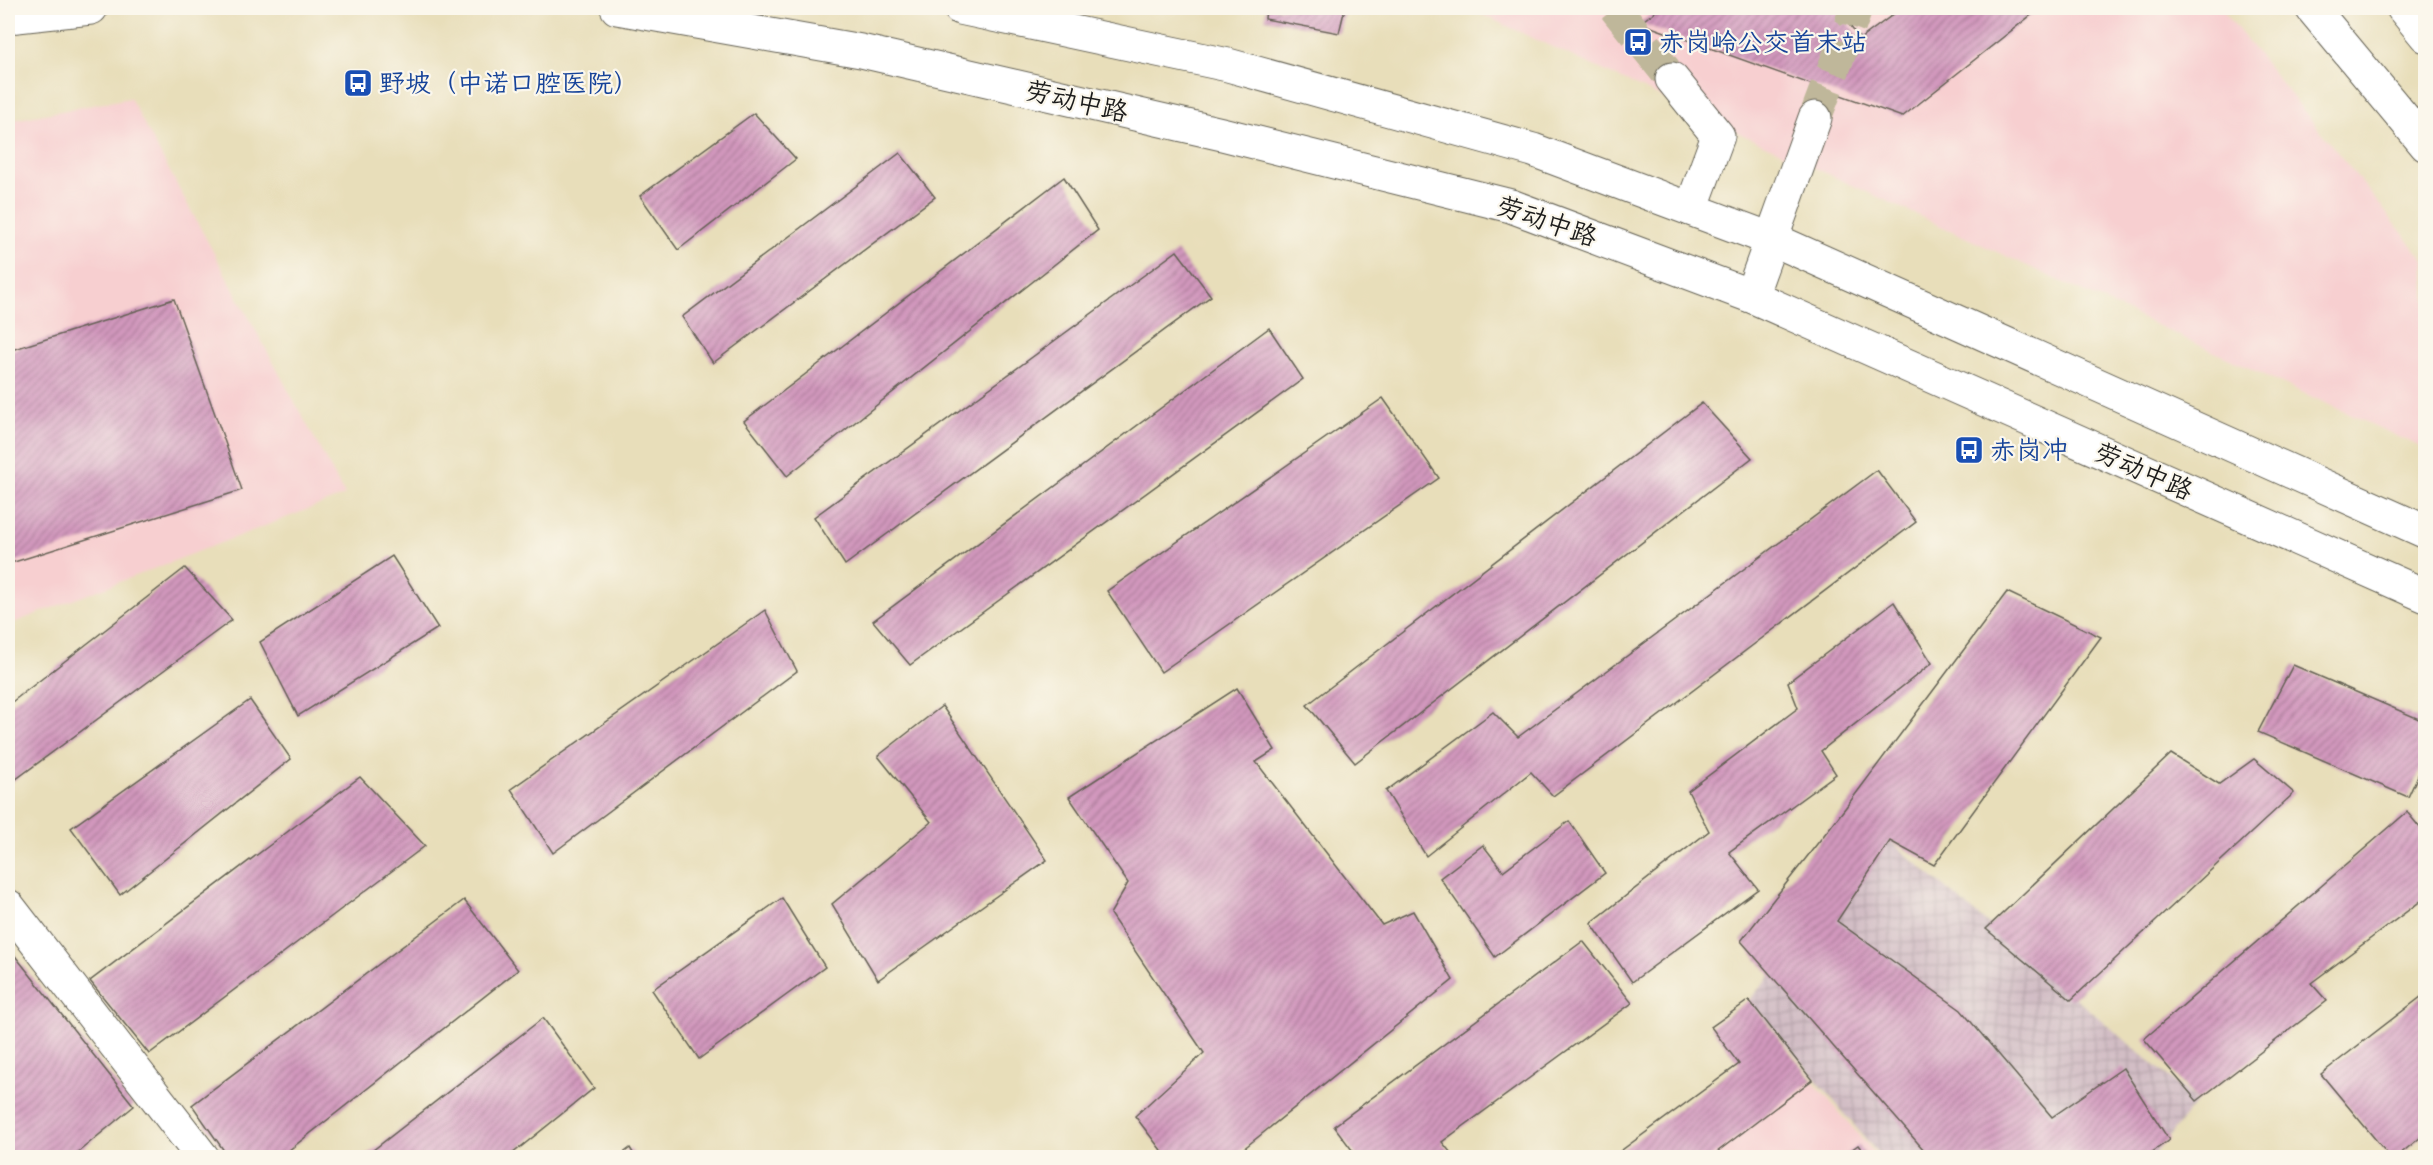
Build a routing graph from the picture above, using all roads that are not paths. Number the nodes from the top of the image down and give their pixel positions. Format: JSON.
{"nodes":[{"id":1,"x":91,"y":8,"type":"edge"},
{"id":2,"x":616,"y":8,"type":"edge"},
{"id":3,"x":960,"y":8,"type":"edge"},
{"id":4,"x":2312,"y":8,"type":"edge"},
{"id":5,"x":2403,"y":8,"type":"edge"},
{"id":6,"x":8,"y":17,"type":"edge"},
{"id":7,"x":2426,"y":36,"type":"edge"},
{"id":8,"x":1672,"y":79,"type":"tunnel mouth"},
{"id":9,"x":1815,"y":118,"type":"tunnel mouth"},
{"id":10,"x":2426,"y":145,"type":"edge"},
{"id":11,"x":1690,"y":209,"type":"junction"},
{"id":12,"x":1771,"y":240,"type":"junction"},
{"id":13,"x":1751,"y":296,"type":"junction"},
{"id":14,"x":2426,"y":532,"type":"edge"},
{"id":15,"x":2426,"y":596,"type":"edge"},
{"id":16,"x":8,"y":906,"type":"edge"},
{"id":17,"x":203,"y":1158,"type":"edge"}],
"edges":[{"from":1,"to":6,"type":"main road"},
{"from":2,"to":13,"type":"main road","name":"劳动中路"},
{"from":3,"to":11,"type":"main road"},
{"from":4,"to":10,"type":"main road"},
{"from":5,"to":7,"type":"main road"},
{"from":8,"to":11,"type":"main road"},
{"from":9,"to":12,"type":"main road"},
{"from":11,"to":12,"type":"main road"},
{"from":12,"to":13,"type":"main road"},
{"from":12,"to":14,"type":"main road"},
{"from":13,"to":15,"type":"main road","name":"劳动中路"},
{"from":16,"to":17,"type":"main road"}]}
